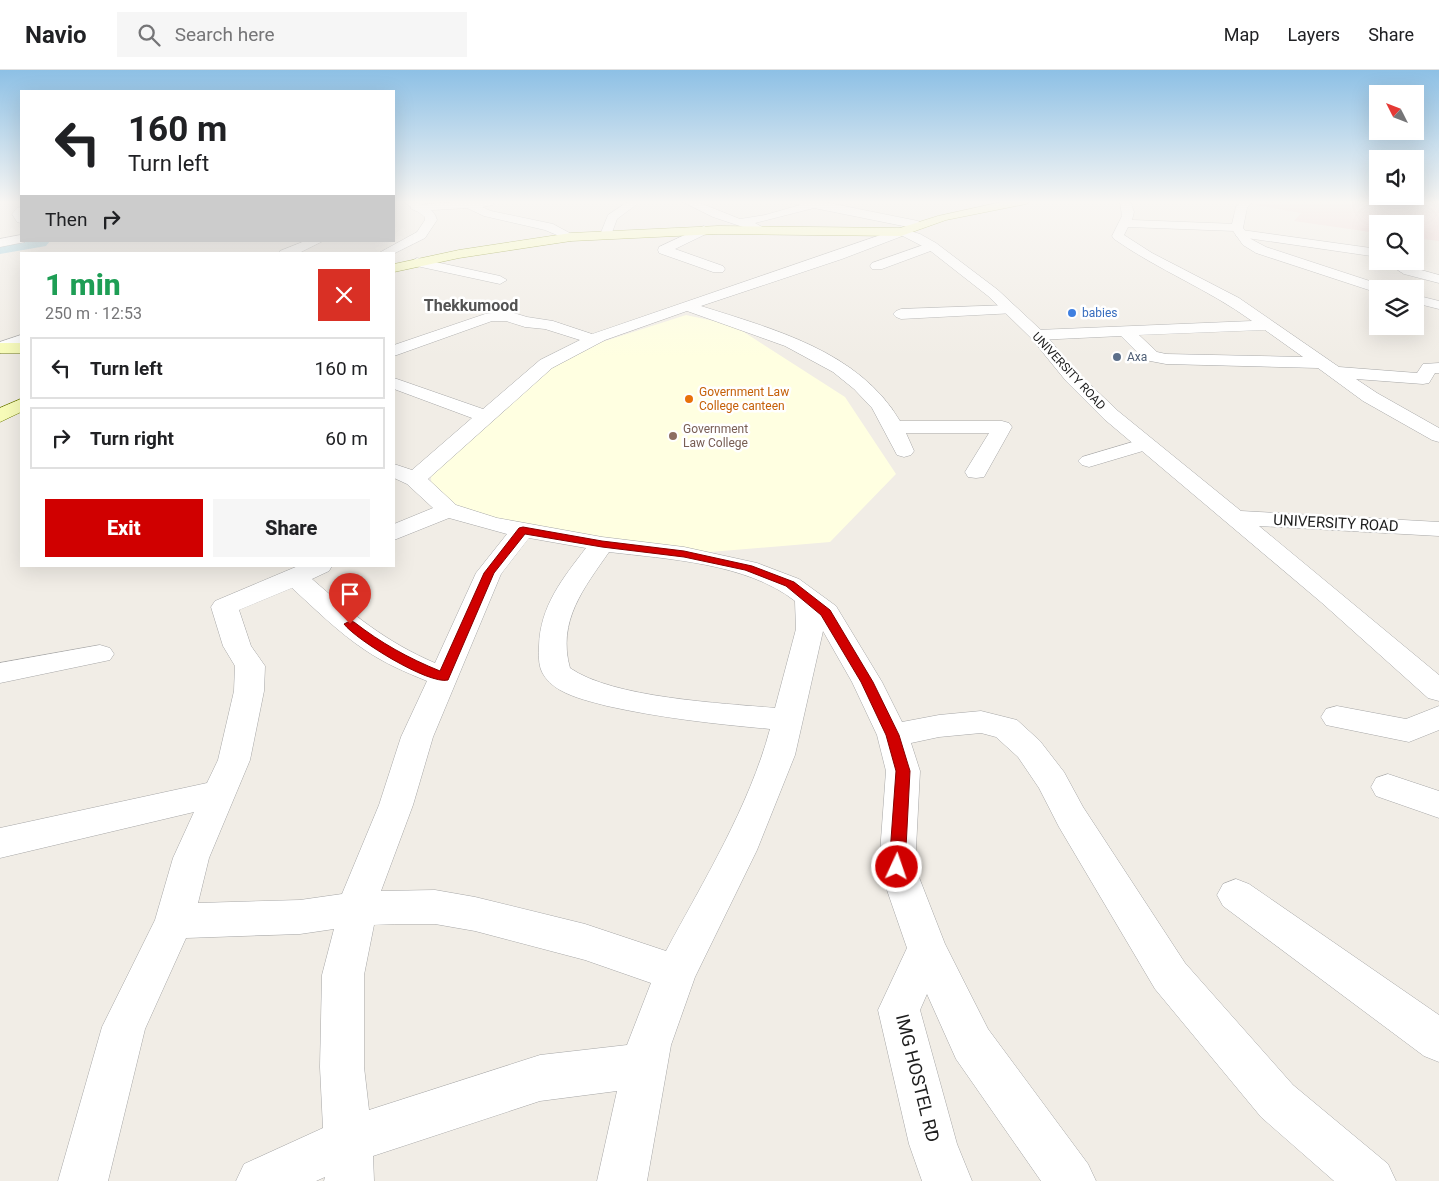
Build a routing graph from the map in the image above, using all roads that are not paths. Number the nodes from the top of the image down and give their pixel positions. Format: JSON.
{"nodes":[{"id":1,"x":473,"y":253,"type":"edge"},
{"id":2,"x":672,"y":253,"type":"edge"},
{"id":3,"x":845,"y":253,"type":"edge"},
{"id":4,"x":913,"y":253,"type":"edge"},
{"id":5,"x":941,"y":253,"type":"edge"},
{"id":6,"x":1142,"y":253,"type":"edge"},
{"id":7,"x":1270,"y":253,"type":"edge"},
{"id":8,"x":417,"y":262,"type":"junction"},
{"id":9,"x":877,"y":266,"type":"dead end"},
{"id":10,"x":395,"y":268,"type":"edge"},
{"id":11,"x":718,"y":269,"type":"dead end"},
{"id":12,"x":1407,"y":270,"type":"edge"},
{"id":13,"x":1439,"y":279,"type":"edge"},
{"id":14,"x":500,"y":280,"type":"dead end"},
{"id":15,"x":1369,"y":285,"type":"edge"},
{"id":16,"x":1424,"y":301,"type":"edge"},
{"id":17,"x":1439,"y":305,"type":"edge"},
{"id":18,"x":687,"y":306,"type":"junction"},
{"id":19,"x":1010,"y":310,"type":"junction"},
{"id":20,"x":901,"y":314,"type":"dead end"},
{"id":21,"x":1267,"y":325,"type":"junction"},
{"id":22,"x":1125,"y":332,"type":"junction"},
{"id":23,"x":1037,"y":335,"type":"junction"},
{"id":24,"x":20,"y":340,"type":"edge"},
{"id":25,"x":594,"y":340,"type":"junction"},
{"id":26,"x":0,"y":348,"type":"edge"},
{"id":27,"x":20,"y":348,"type":"edge"},
{"id":28,"x":395,"y":351,"type":"edge"},
{"id":29,"x":1327,"y":367,"type":"junction"},
{"id":30,"x":1439,"y":368,"type":"edge"},
{"id":31,"x":395,"y":383,"type":"edge"},
{"id":32,"x":20,"y":406,"type":"edge"},
{"id":33,"x":0,"y":416,"type":"edge"},
{"id":34,"x":486,"y":417,"type":"junction"},
{"id":35,"x":893,"y":427,"type":"junction"},
{"id":36,"x":1439,"y":436,"type":"edge"},
{"id":37,"x":1146,"y":444,"type":"junction"},
{"id":38,"x":904,"y":451,"type":"dead end"},
{"id":39,"x":1089,"y":461,"type":"dead end"},
{"id":40,"x":976,"y":472,"type":"dead end"},
{"id":41,"x":404,"y":474,"type":"edge"},
{"id":42,"x":448,"y":510,"type":"junction"},
{"id":43,"x":1232,"y":517,"type":"junction"},
{"id":44,"x":1439,"y":529,"type":"edge"},
{"id":45,"x":523,"y":530,"type":"junction"},
{"id":46,"x":395,"y":533,"type":"edge"},
{"id":47,"x":602,"y":544,"type":"junction"},
{"id":48,"x":308,"y":572,"type":"edge"},
{"id":49,"x":808,"y":599,"type":"junction"},
{"id":50,"x":100,"y":654,"type":"dead end"},
{"id":51,"x":0,"y":673,"type":"edge"},
{"id":52,"x":443,"y":677,"type":"junction"},
{"id":53,"x":1439,"y":692,"type":"edge"},
{"id":54,"x":1337,"y":717,"type":"dead end"},
{"id":55,"x":1439,"y":717,"type":"edge"},
{"id":56,"x":788,"y":720,"type":"junction"},
{"id":57,"x":893,"y":735,"type":"junction"},
{"id":58,"x":1388,"y":787,"type":"dead end"},
{"id":59,"x":219,"y":793,"type":"junction"},
{"id":60,"x":1439,"y":805,"type":"edge"},
{"id":61,"x":0,"y":843,"type":"edge"},
{"id":62,"x":1236,"y":895,"type":"dead end"},
{"id":63,"x":358,"y":909,"type":"junction"},
{"id":64,"x":174,"y":921,"type":"junction"},
{"id":65,"x":927,"y":948,"type":"junction"},
{"id":66,"x":676,"y":973,"type":"junction"},
{"id":67,"x":1439,"y":1041,"type":"edge"},
{"id":68,"x":646,"y":1065,"type":"junction"},
{"id":69,"x":348,"y":1161,"type":"edge"},
{"id":70,"x":83,"y":1181,"type":"edge"},
{"id":71,"x":261,"y":1181,"type":"edge"},
{"id":72,"x":622,"y":1181,"type":"edge"},
{"id":73,"x":947,"y":1181,"type":"edge"},
{"id":74,"x":1071,"y":1181,"type":"edge"},
{"id":75,"x":1372,"y":1181,"type":"edge"}],
"edges":[{"from":1,"to":8,"type":"main road"},
{"from":2,"to":11,"type":"street"},
{"from":3,"to":18,"type":"street"},
{"from":4,"to":9,"type":"street"},
{"from":5,"to":19,"type":"street","name":"UNIVERSITY ROAD"},
{"from":6,"to":21,"type":"street"},
{"from":7,"to":15,"type":"street"},
{"from":8,"to":10,"type":"main road"},
{"from":8,"to":14,"type":"street"},
{"from":12,"to":13,"type":"street"},
{"from":16,"to":17,"type":"street"},
{"from":18,"to":25,"type":"street"},
{"from":18,"to":35,"type":"street"},
{"from":19,"to":20,"type":"street"},
{"from":19,"to":23,"type":"street","name":"UNIVERSITY ROAD"},
{"from":21,"to":22,"type":"street"},
{"from":21,"to":29,"type":"street"},
{"from":22,"to":23,"type":"street"},
{"from":22,"to":29,"type":"street"},
{"from":23,"to":37,"type":"street","name":"UNIVERSITY ROAD"},
{"from":24,"to":26,"type":"street"},
{"from":25,"to":28,"type":"street"},
{"from":25,"to":34,"type":"street"},
{"from":26,"to":27,"type":"main road"},
{"from":29,"to":30,"type":"street"},
{"from":29,"to":36,"type":"street"},
{"from":31,"to":34,"type":"street"},
{"from":32,"to":33,"type":"main road"},
{"from":34,"to":41,"type":"street"},
{"from":35,"to":38,"type":"street"},
{"from":35,"to":40,"type":"street"},
{"from":37,"to":39,"type":"street"},
{"from":37,"to":43,"type":"street","name":"UNIVERSITY ROAD"},
{"from":41,"to":42,"type":"street"},
{"from":42,"to":45,"type":"street"},
{"from":42,"to":46,"type":"street"},
{"from":43,"to":44,"type":"street","name":"UNIVERSITY ROAD"},
{"from":43,"to":53,"type":"street","name":"UNIVERSITY ROAD"},
{"from":45,"to":47,"type":"street"},
{"from":45,"to":52,"type":"street"},
{"from":47,"to":49,"type":"street"},
{"from":47,"to":56,"type":"street"},
{"from":48,"to":52,"type":"street"},
{"from":48,"to":59,"type":"street"},
{"from":49,"to":56,"type":"street"},
{"from":49,"to":57,"type":"street"},
{"from":50,"to":51,"type":"street"},
{"from":52,"to":63,"type":"street"},
{"from":54,"to":55,"type":"street"},
{"from":56,"to":66,"type":"street"},
{"from":57,"to":65,"type":"street"},
{"from":57,"to":75,"type":"street"},
{"from":58,"to":60,"type":"street"},
{"from":59,"to":61,"type":"street"},
{"from":59,"to":64,"type":"street"},
{"from":62,"to":67,"type":"street"},
{"from":63,"to":64,"type":"street"},
{"from":63,"to":66,"type":"street"},
{"from":63,"to":69,"type":"street"},
{"from":64,"to":70,"type":"street"},
{"from":65,"to":73,"type":"street","name":"IMG HOSTEL RD"},
{"from":65,"to":74,"type":"street"},
{"from":66,"to":68,"type":"street"},
{"from":68,"to":69,"type":"street"},
{"from":68,"to":72,"type":"street"},
{"from":69,"to":71,"type":"street"}]}
